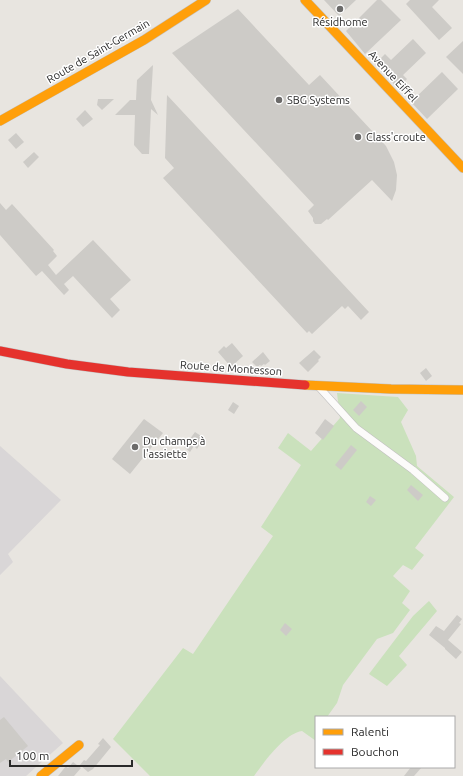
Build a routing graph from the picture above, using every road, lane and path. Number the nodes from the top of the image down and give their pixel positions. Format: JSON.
{"nodes":[{"id":1,"x":206,"y":0,"type":"edge"},
{"id":2,"x":305,"y":0,"type":"edge"},
{"id":3,"x":0,"y":121,"type":"edge"},
{"id":4,"x":463,"y":168,"type":"edge"},
{"id":5,"x":0,"y":351,"type":"edge"},
{"id":6,"x":318,"y":386,"type":"junction"},
{"id":7,"x":463,"y":390,"type":"edge"},
{"id":8,"x":444,"y":498,"type":"dead end"},
{"id":9,"x":79,"y":745,"type":"dead end"},
{"id":10,"x":41,"y":776,"type":"edge"}],
"edges":[{"from":1,"to":3,"type":"street","name":"Route de Saint-Germain"},
{"from":2,"to":4,"type":"street","name":"Avenue Eiffel"},
{"from":5,"to":6,"type":"street","name":"Route de Montesson"},
{"from":6,"to":7,"type":"street","name":"Route de Montesson"},
{"from":6,"to":8,"type":"street"},
{"from":9,"to":10,"type":"street"}]}
